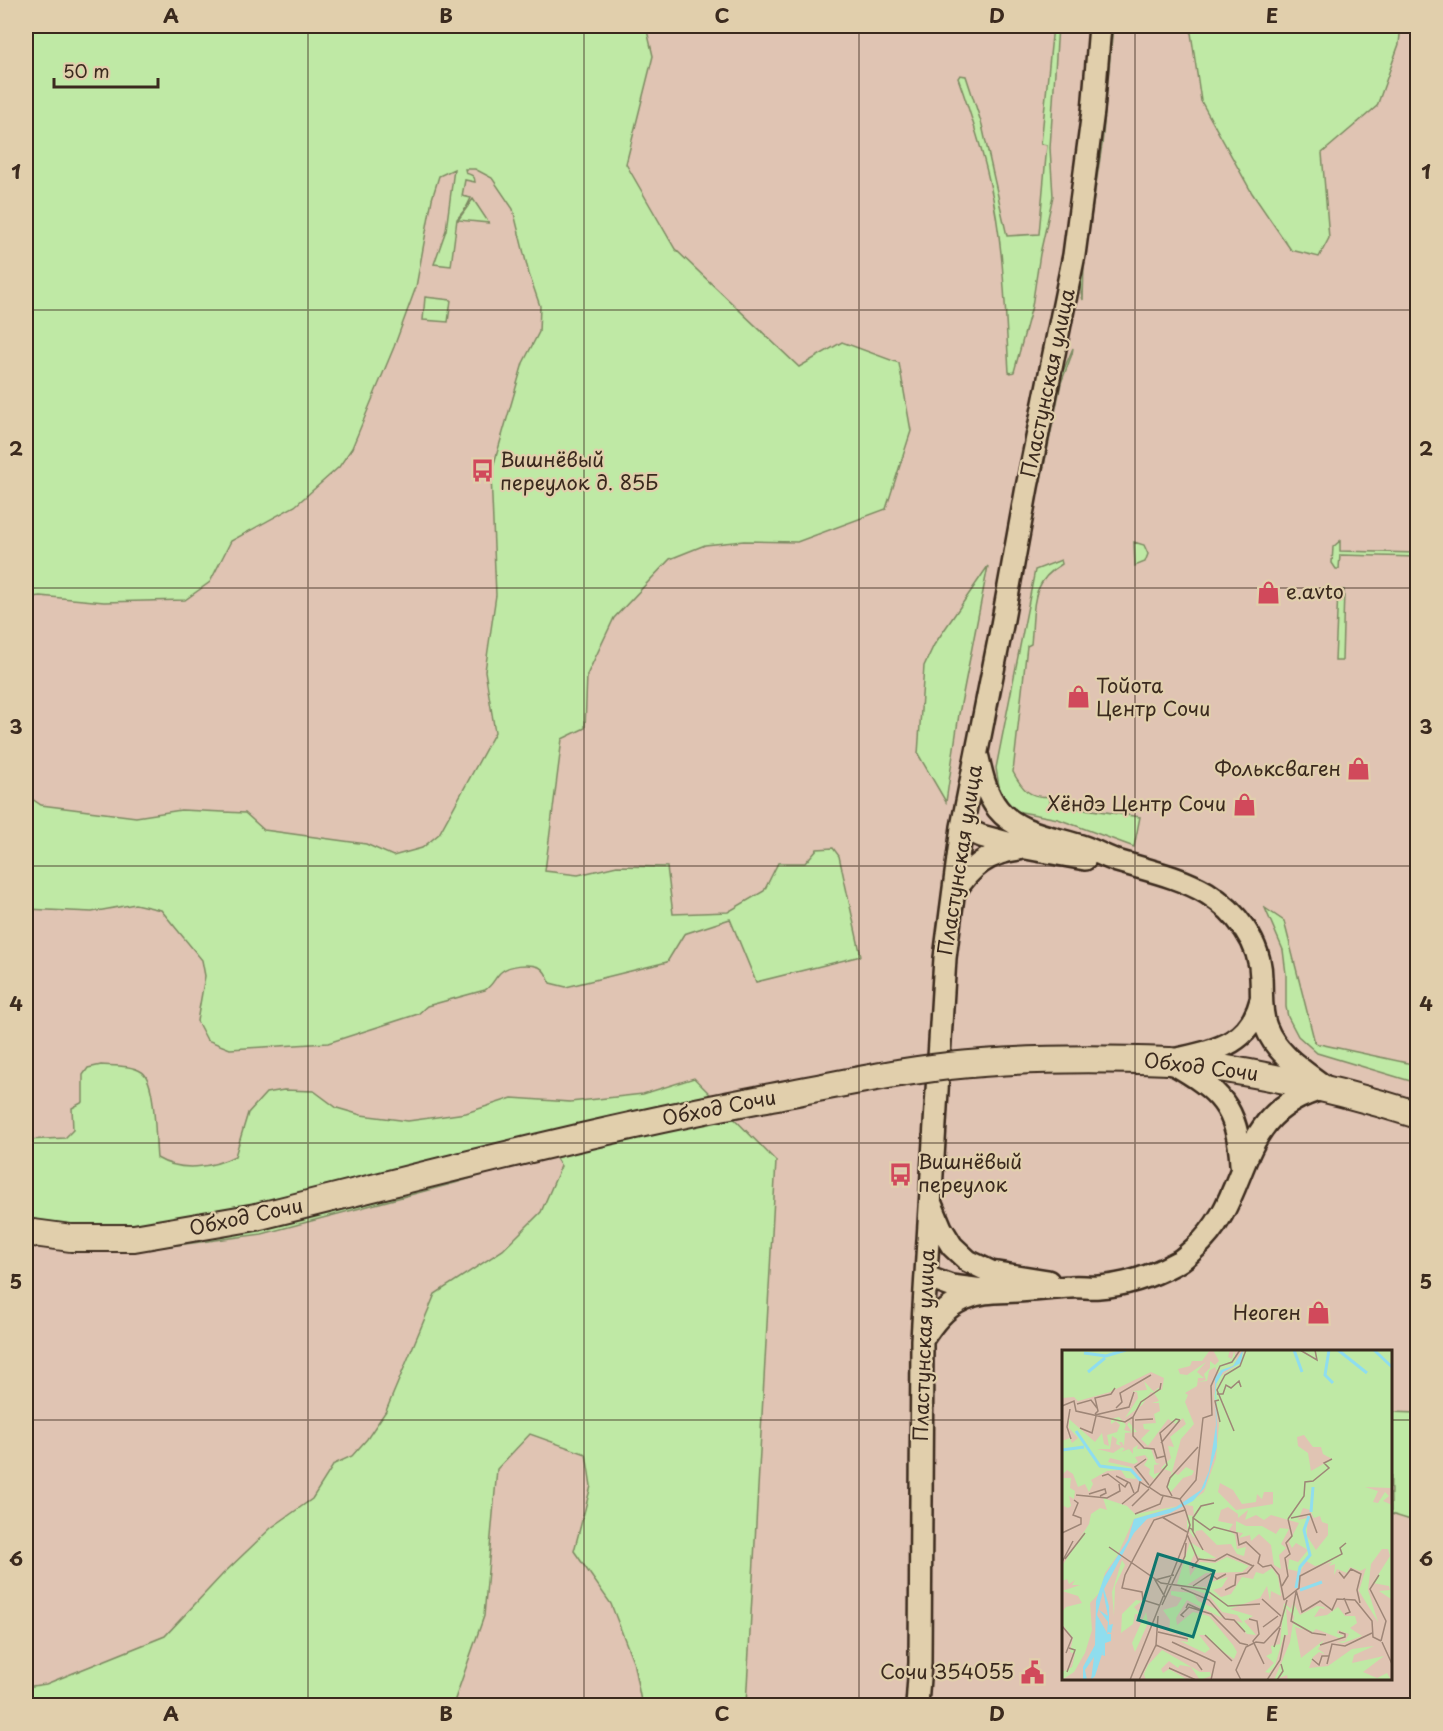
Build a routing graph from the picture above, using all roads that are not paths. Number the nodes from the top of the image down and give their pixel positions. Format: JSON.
{"nodes":[{"id":1,"x":1100,"y":26,"type":"edge"},
{"id":2,"x":977,"y":752,"type":"junction"},
{"id":3,"x":962,"y":827,"type":"junction"},
{"id":4,"x":1028,"y":840,"type":"junction"},
{"id":5,"x":953,"y":893,"type":"junction"},
{"id":6,"x":1261,"y":997,"type":"junction"},
{"id":7,"x":1169,"y":1061,"type":"junction"},
{"id":8,"x":1326,"y":1088,"type":"junction"},
{"id":9,"x":1418,"y":1115,"type":"edge"},
{"id":10,"x":1241,"y":1167,"type":"junction"},
{"id":11,"x":930,"y":1201,"type":"junction"},
{"id":12,"x":26,"y":1232,"type":"edge"},
{"id":13,"x":926,"y":1277,"type":"junction"},
{"id":14,"x":990,"y":1282,"type":"junction"},
{"id":15,"x":922,"y":1340,"type":"junction"},
{"id":16,"x":917,"y":1706,"type":"edge"}],
"edges":[{"from":1,"to":2,"type":"main road","name":"Пластунская улица"},
{"from":2,"to":3,"type":"main road","name":"Пластунская улица"},
{"from":2,"to":4,"type":"main road"},
{"from":3,"to":4,"type":"main road"},
{"from":3,"to":5,"type":"main road","name":"Пластунская улица"},
{"from":4,"to":5,"type":"main road"},
{"from":4,"to":6,"type":"main road"},
{"from":5,"to":11,"type":"main road","name":"Пластунская улица"},
{"from":6,"to":7,"type":"main road"},
{"from":6,"to":8,"type":"main road"},
{"from":7,"to":8,"type":"highway","name":"Обход Сочи"},
{"from":7,"to":10,"type":"main road"},
{"from":7,"to":12,"type":"highway","name":"Обход Сочи","bridge":true},
{"from":8,"to":9,"type":"highway","name":"Обход Сочи"},
{"from":8,"to":10,"type":"main road"},
{"from":10,"to":14,"type":"main road"},
{"from":11,"to":13,"type":"main road","name":"Пластунская улица"},
{"from":11,"to":14,"type":"main road"},
{"from":13,"to":14,"type":"main road"},
{"from":13,"to":15,"type":"main road","name":"Пластунская улица"},
{"from":14,"to":15,"type":"main road"},
{"from":15,"to":16,"type":"main road","name":"Пластунская улица"}]}
